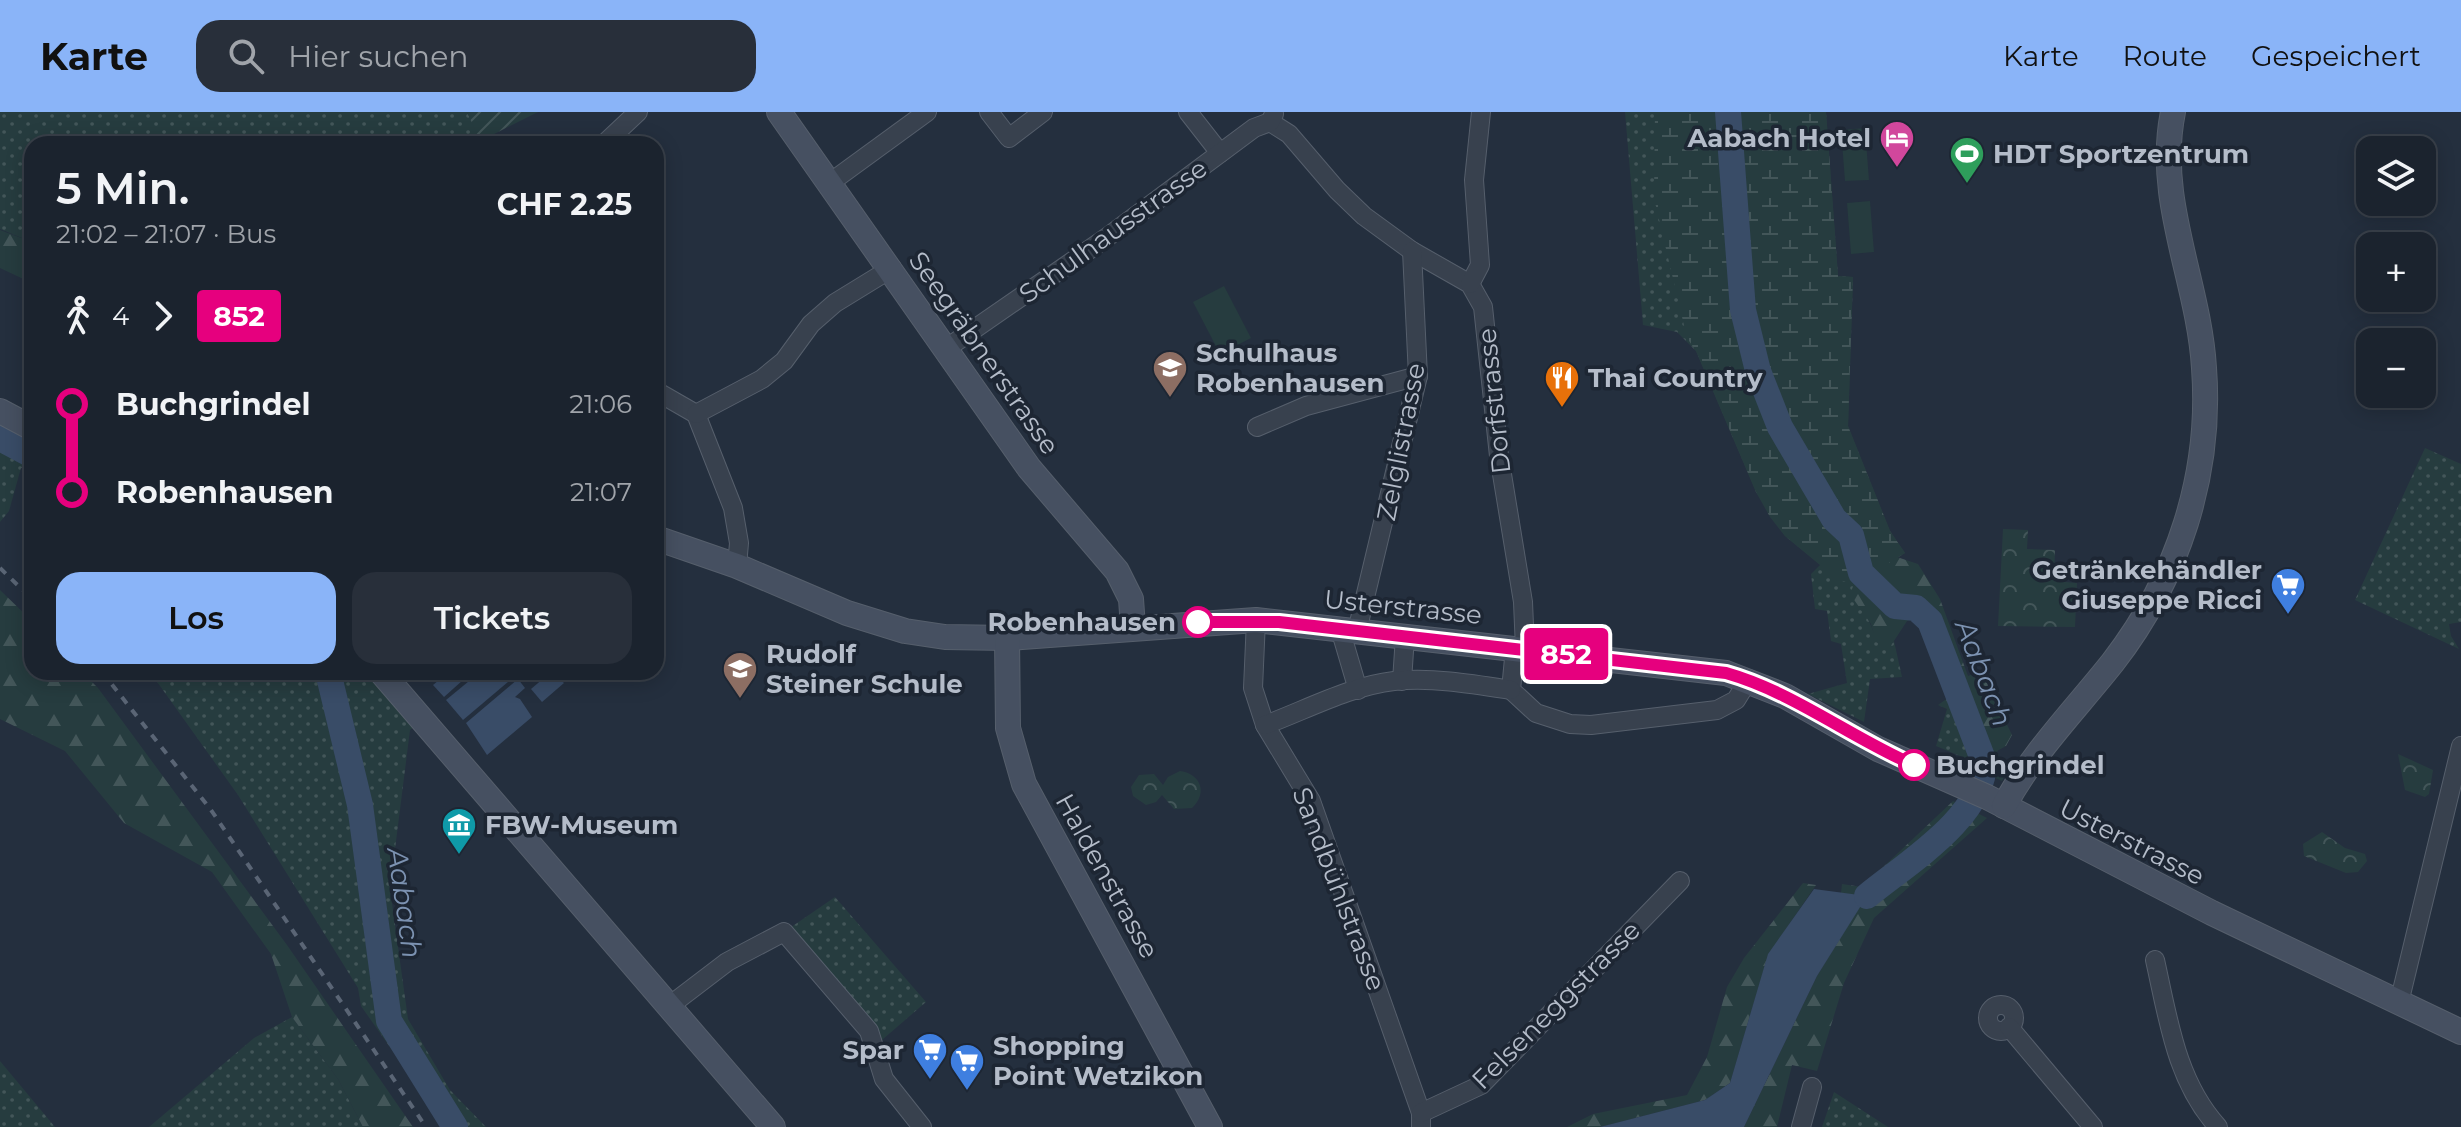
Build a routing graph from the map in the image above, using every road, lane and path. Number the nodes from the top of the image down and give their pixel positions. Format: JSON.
{"nodes":[{"id":1,"x":638,"y":112,"type":"edge"},
{"id":2,"x":779,"y":112,"type":"edge"},
{"id":3,"x":927,"y":112,"type":"edge"},
{"id":4,"x":989,"y":112,"type":"edge"},
{"id":5,"x":1043,"y":112,"type":"edge"},
{"id":6,"x":1188,"y":112,"type":"edge"},
{"id":7,"x":1481,"y":112,"type":"edge"},
{"id":8,"x":2173,"y":112,"type":"edge"},
{"id":9,"x":1273,"y":117,"type":"edge"},
{"id":10,"x":612,"y":136,"type":"edge"},
{"id":11,"x":1220,"y":153,"type":"junction"},
{"id":12,"x":831,"y":182,"type":"junction"},
{"id":13,"x":1412,"y":251,"type":"junction"},
{"id":14,"x":892,"y":268,"type":"junction"},
{"id":15,"x":1470,"y":284,"type":"junction"},
{"id":16,"x":947,"y":348,"type":"junction"},
{"id":17,"x":1418,"y":376,"type":"junction"},
{"id":18,"x":664,"y":396,"type":"edge"},
{"id":19,"x":0,"y":411,"type":"edge"},
{"id":20,"x":696,"y":414,"type":"junction"},
{"id":21,"x":24,"y":424,"type":"edge"},
{"id":22,"x":1257,"y":427,"type":"dead end"},
{"id":23,"x":664,"y":541,"type":"edge"},
{"id":24,"x":737,"y":566,"type":"junction"},
{"id":25,"x":1256,"y":620,"type":"junction"},
{"id":26,"x":1133,"y":627,"type":"junction"},
{"id":27,"x":1349,"y":630,"type":"junction"},
{"id":28,"x":1405,"y":636,"type":"junction"},
{"id":29,"x":1007,"y":638,"type":"junction"},
{"id":30,"x":1520,"y":648,"type":"junction"},
{"id":31,"x":1749,"y":679,"type":"junction"},
{"id":32,"x":388,"y":680,"type":"edge"},
{"id":33,"x":1402,"y":681,"type":"junction"},
{"id":34,"x":1358,"y":690,"type":"junction"},
{"id":35,"x":1511,"y":690,"type":"junction"},
{"id":36,"x":1265,"y":725,"type":"junction"},
{"id":37,"x":2461,"y":746,"type":"edge"},
{"id":38,"x":1995,"y":802,"type":"junction"},
{"id":39,"x":1680,"y":881,"type":"dead end"},
{"id":40,"x":2155,"y":960,"type":"dead end"},
{"id":41,"x":2399,"y":1003,"type":"junction"},
{"id":42,"x":668,"y":1007,"type":"junction"},
{"id":43,"x":2009,"y":1027,"type":"dead end"},
{"id":44,"x":2461,"y":1032,"type":"edge"},
{"id":45,"x":1812,"y":1087,"type":"dead end"},
{"id":46,"x":1421,"y":1120,"type":"edge"},
{"id":47,"x":773,"y":1127,"type":"edge"},
{"id":48,"x":922,"y":1127,"type":"edge"},
{"id":49,"x":1210,"y":1127,"type":"edge"},
{"id":50,"x":1801,"y":1127,"type":"edge"},
{"id":51,"x":2093,"y":1127,"type":"edge"},
{"id":52,"x":2218,"y":1127,"type":"edge"}],
"edges":[{"from":1,"to":10,"type":"street"},
{"from":2,"to":12,"type":"main road","name":"Seegräbnerstrasse"},
{"from":3,"to":12,"type":"street"},
{"from":4,"to":5,"type":"street"},
{"from":6,"to":11,"type":"street"},
{"from":7,"to":15,"type":"street"},
{"from":8,"to":38,"type":"main road"},
{"from":9,"to":11,"type":"street","name":"Schulhausstrasse"},
{"from":9,"to":13,"type":"street"},
{"from":11,"to":16,"type":"street","name":"Schulhausstrasse"},
{"from":12,"to":14,"type":"main road","name":"Seegräbnerstrasse"},
{"from":13,"to":15,"type":"street"},
{"from":13,"to":17,"type":"street","name":"Zelglistrasse"},
{"from":14,"to":16,"type":"main road","name":"Seegräbnerstrasse"},
{"from":14,"to":20,"type":"street"},
{"from":15,"to":30,"type":"street","name":"Dorfstrasse"},
{"from":16,"to":26,"type":"main road","name":"Seegräbnerstrasse"},
{"from":17,"to":22,"type":"street"},
{"from":17,"to":27,"type":"street","name":"Zelglistrasse"},
{"from":18,"to":20,"type":"street"},
{"from":19,"to":21,"type":"main road"},
{"from":20,"to":24,"type":"street"},
{"from":23,"to":24,"type":"main road","name":"Usterstrasse"},
{"from":24,"to":29,"type":"main road","name":"Usterstrasse"},
{"from":25,"to":26,"type":"main road","name":"Usterstrasse"},
{"from":25,"to":27,"type":"main road","name":"Usterstrasse"},
{"from":25,"to":36,"type":"street","name":"Sandbühlstrasse"},
{"from":26,"to":29,"type":"main road","name":"Usterstrasse"},
{"from":27,"to":28,"type":"main road","name":"Usterstrasse"},
{"from":27,"to":34,"type":"street"},
{"from":28,"to":30,"type":"main road","name":"Usterstrasse"},
{"from":28,"to":33,"type":"street"},
{"from":29,"to":49,"type":"main road","name":"Haldenstrasse"},
{"from":30,"to":31,"type":"main road","name":"Usterstrasse"},
{"from":30,"to":35,"type":"street","name":"Dorfstrasse"},
{"from":31,"to":35,"type":"street"},
{"from":31,"to":38,"type":"main road","name":"Usterstrasse"},
{"from":32,"to":42,"type":"main road"},
{"from":33,"to":34,"type":"street"},
{"from":33,"to":35,"type":"street"},
{"from":34,"to":36,"type":"street"},
{"from":36,"to":46,"type":"street","name":"Sandbühlstrasse"},
{"from":37,"to":41,"type":"street"},
{"from":38,"to":41,"type":"main road","name":"Usterstrasse"},
{"from":39,"to":46,"type":"street","name":"Felseneggstrasse"},
{"from":40,"to":52,"type":"street"},
{"from":41,"to":44,"type":"main road","name":"Usterstrasse"},
{"from":42,"to":47,"type":"main road"},
{"from":42,"to":48,"type":"street"},
{"from":43,"to":51,"type":"street"},
{"from":45,"to":50,"type":"street"}]}
